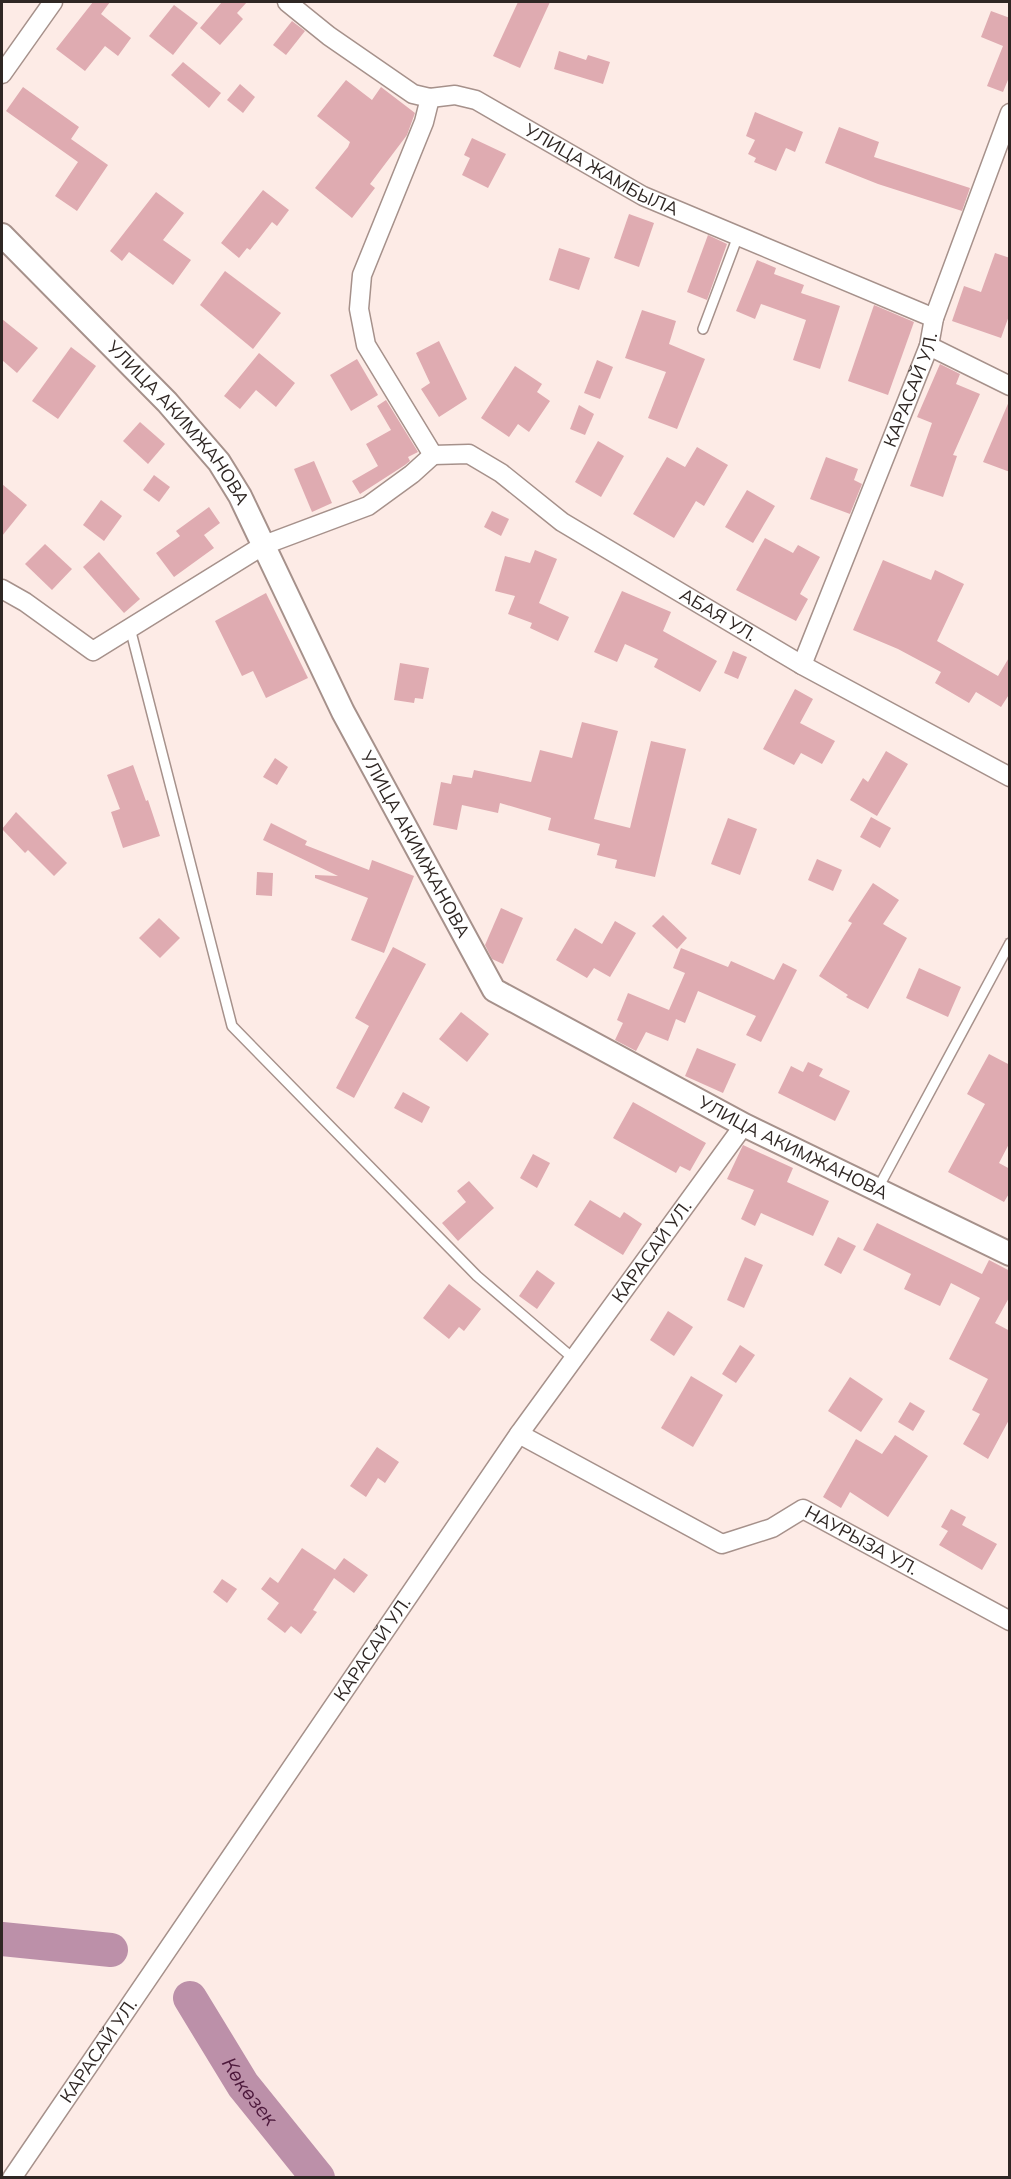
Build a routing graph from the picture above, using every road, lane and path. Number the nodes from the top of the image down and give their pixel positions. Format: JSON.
{"nodes":[{"id":1,"x":53,"y":2,"type":"edge"},
{"id":2,"x":286,"y":2,"type":"edge"},
{"id":3,"x":2,"y":74,"type":"edge"},
{"id":4,"x":430,"y":98,"type":"junction"},
{"id":5,"x":1010,"y":113,"type":"edge"},
{"id":6,"x":2,"y":235,"type":"edge"},
{"id":7,"x":738,"y":236,"type":"junction"},
{"id":8,"x":934,"y":318,"type":"junction"},
{"id":9,"x":703,"y":329,"type":"dead end"},
{"id":10,"x":929,"y":346,"type":"junction"},
{"id":11,"x":1010,"y":386,"type":"edge"},
{"id":12,"x":433,"y":455,"type":"junction"},
{"id":13,"x":264,"y":545,"type":"junction"},
{"id":14,"x":2,"y":589,"type":"edge"},
{"id":15,"x":130,"y":628,"type":"junction"},
{"id":16,"x":802,"y":665,"type":"junction"},
{"id":17,"x":1010,"y":777,"type":"edge"},
{"id":18,"x":1010,"y":944,"type":"edge"},
{"id":19,"x":744,"y":1125,"type":"junction"},
{"id":20,"x":877,"y":1190,"type":"junction"},
{"id":21,"x":1010,"y":1254,"type":"edge"},
{"id":22,"x":574,"y":1359,"type":"junction"},
{"id":23,"x":519,"y":1434,"type":"junction"},
{"id":24,"x":1010,"y":1621,"type":"edge"},
{"id":25,"x":12,"y":2178,"type":"edge"}],
"edges":[{"from":1,"to":3,"type":"street"},
{"from":2,"to":4,"type":"street","name":"УЛИЦА ЖАМБЫЛА"},
{"from":4,"to":7,"type":"street","name":"УЛИЦА ЖАМБЫЛА"},
{"from":4,"to":12,"type":"street"},
{"from":5,"to":8,"type":"street","name":"КАРАСАЙ УЛ."},
{"from":6,"to":13,"type":"street","name":"УЛИЦА АКИМЖАНОВА"},
{"from":7,"to":8,"type":"street","name":"УЛИЦА ЖАМБЫЛА"},
{"from":7,"to":9,"type":"lane"},
{"from":8,"to":10,"type":"street","name":"КАРАСАЙ УЛ."},
{"from":10,"to":11,"type":"street"},
{"from":10,"to":16,"type":"street","name":"КАРАСАЙ УЛ."},
{"from":12,"to":13,"type":"street"},
{"from":12,"to":16,"type":"street","name":"АБАЯ УЛ."},
{"from":13,"to":15,"type":"street"},
{"from":13,"to":19,"type":"street","name":"УЛИЦА АКИМЖАНОВА"},
{"from":14,"to":15,"type":"street"},
{"from":15,"to":22,"type":"lane"},
{"from":16,"to":17,"type":"street","name":"АБАЯ УЛ."},
{"from":18,"to":20,"type":"lane"},
{"from":19,"to":20,"type":"street","name":"УЛИЦА АКИМЖАНОВА"},
{"from":19,"to":22,"type":"street","name":"КАРАСАЙ УЛ."},
{"from":20,"to":21,"type":"street","name":"УЛИЦА АКИМЖАНОВА"},
{"from":22,"to":23,"type":"street","name":"КАРАСАЙ УЛ."},
{"from":23,"to":24,"type":"street","name":"НАУРЫЗА УЛ."},
{"from":23,"to":25,"type":"street","name":"КАРАСАЙ УЛ."}]}
